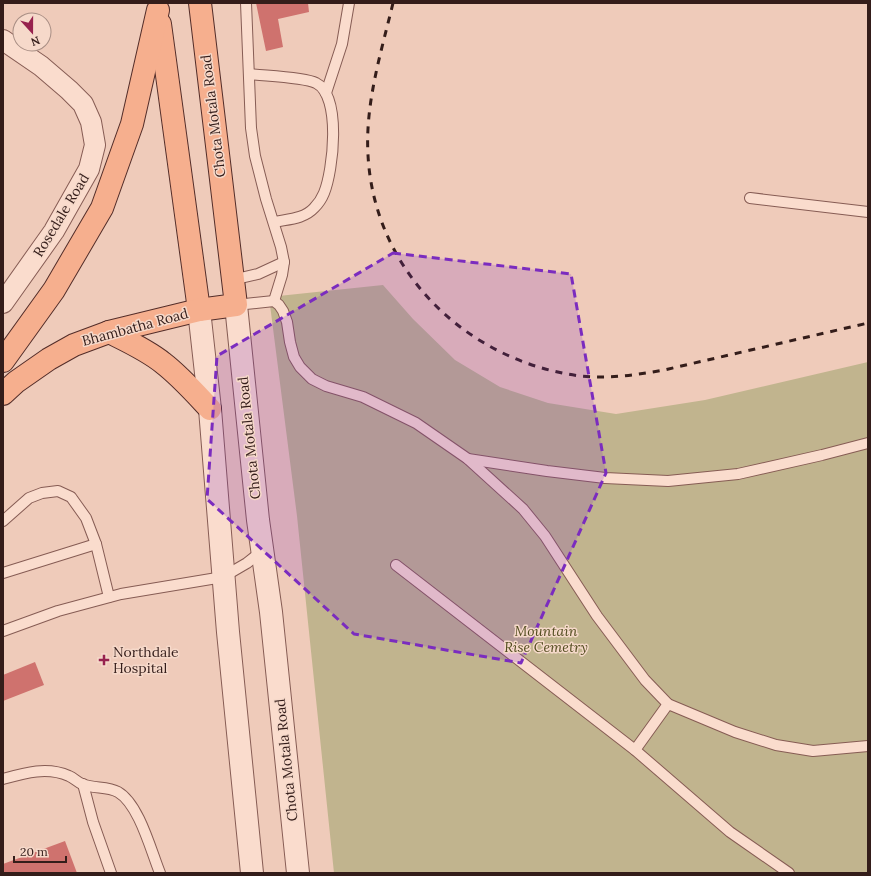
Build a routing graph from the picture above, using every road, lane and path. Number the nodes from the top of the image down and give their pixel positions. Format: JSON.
{"nodes":[{"id":1,"x":200,"y":3,"type":"edge"},
{"id":2,"x":246,"y":3,"type":"edge"},
{"id":3,"x":349,"y":3,"type":"edge"},
{"id":4,"x":157,"y":6,"type":"edge"},
{"id":5,"x":3,"y":40,"type":"edge"},
{"id":6,"x":249,"y":74,"type":"junction"},
{"id":7,"x":326,"y":93,"type":"junction"},
{"id":8,"x":750,"y":198,"type":"dead end"},
{"id":9,"x":868,"y":212,"type":"edge"},
{"id":10,"x":274,"y":222,"type":"junction"},
{"id":11,"x":284,"y":262,"type":"junction"},
{"id":12,"x":232,"y":280,"type":"junction"},
{"id":13,"x":274,"y":301,"type":"junction"},
{"id":14,"x":3,"y":303,"type":"edge"},
{"id":15,"x":236,"y":305,"type":"junction"},
{"id":16,"x":199,"y":310,"type":"junction"},
{"id":17,"x":109,"y":332,"type":"junction"},
{"id":18,"x":3,"y":361,"type":"edge"},
{"id":19,"x":3,"y":394,"type":"edge"},
{"id":20,"x":210,"y":409,"type":"junction"},
{"id":21,"x":868,"y":443,"type":"edge"},
{"id":22,"x":468,"y":459,"type":"junction"},
{"id":23,"x":3,"y":522,"type":"edge"},
{"id":24,"x":96,"y":544,"type":"junction"},
{"id":25,"x":262,"y":551,"type":"junction"},
{"id":26,"x":396,"y":565,"type":"dead end"},
{"id":27,"x":3,"y":573,"type":"edge"},
{"id":28,"x":223,"y":577,"type":"junction"},
{"id":29,"x":109,"y":597,"type":"junction"},
{"id":30,"x":3,"y":631,"type":"edge"},
{"id":31,"x":668,"y":704,"type":"junction"},
{"id":32,"x":868,"y":746,"type":"edge"},
{"id":33,"x":635,"y":750,"type":"junction"},
{"id":34,"x":3,"y":779,"type":"edge"},
{"id":35,"x":83,"y":784,"type":"junction"},
{"id":36,"x":111,"y":873,"type":"edge"},
{"id":37,"x":160,"y":873,"type":"edge"},
{"id":38,"x":252,"y":873,"type":"edge"},
{"id":39,"x":298,"y":873,"type":"edge"},
{"id":40,"x":789,"y":873,"type":"edge"}],
"edges":[{"from":1,"to":12,"type":"main road","name":"Chota Motala Road"},
{"from":2,"to":6,"type":"lane"},
{"from":3,"to":7,"type":"lane"},
{"from":4,"to":16,"type":"main road"},
{"from":4,"to":18,"type":"main road"},
{"from":5,"to":14,"type":"street","name":"Rosedale Road"},
{"from":6,"to":7,"type":"lane"},
{"from":6,"to":10,"type":"lane"},
{"from":7,"to":10,"type":"lane"},
{"from":8,"to":9,"type":"lane"},
{"from":10,"to":11,"type":"lane"},
{"from":11,"to":12,"type":"lane"},
{"from":11,"to":13,"type":"lane"},
{"from":12,"to":15,"type":"main road","name":"Chota Motala Road"},
{"from":13,"to":15,"type":"lane"},
{"from":13,"to":22,"type":"lane"},
{"from":15,"to":16,"type":"main road","name":"Bhambatha Road"},
{"from":15,"to":25,"type":"street","name":"Chota Motala Road"},
{"from":16,"to":17,"type":"main road","name":"Bhambatha Road"},
{"from":16,"to":20,"type":"street"},
{"from":17,"to":19,"type":"main road","name":"Bhambatha Road"},
{"from":17,"to":20,"type":"main road"},
{"from":20,"to":28,"type":"street"},
{"from":21,"to":22,"type":"lane"},
{"from":22,"to":31,"type":"lane"},
{"from":23,"to":24,"type":"lane"},
{"from":24,"to":27,"type":"lane"},
{"from":24,"to":29,"type":"lane"},
{"from":25,"to":28,"type":"lane"},
{"from":25,"to":39,"type":"street","name":"Chota Motala Road"},
{"from":26,"to":33,"type":"lane"},
{"from":28,"to":29,"type":"lane"},
{"from":28,"to":38,"type":"street"},
{"from":29,"to":30,"type":"lane"},
{"from":31,"to":32,"type":"lane"},
{"from":31,"to":33,"type":"lane"},
{"from":33,"to":40,"type":"lane"},
{"from":34,"to":35,"type":"lane"},
{"from":35,"to":36,"type":"lane"},
{"from":35,"to":37,"type":"lane"}]}
